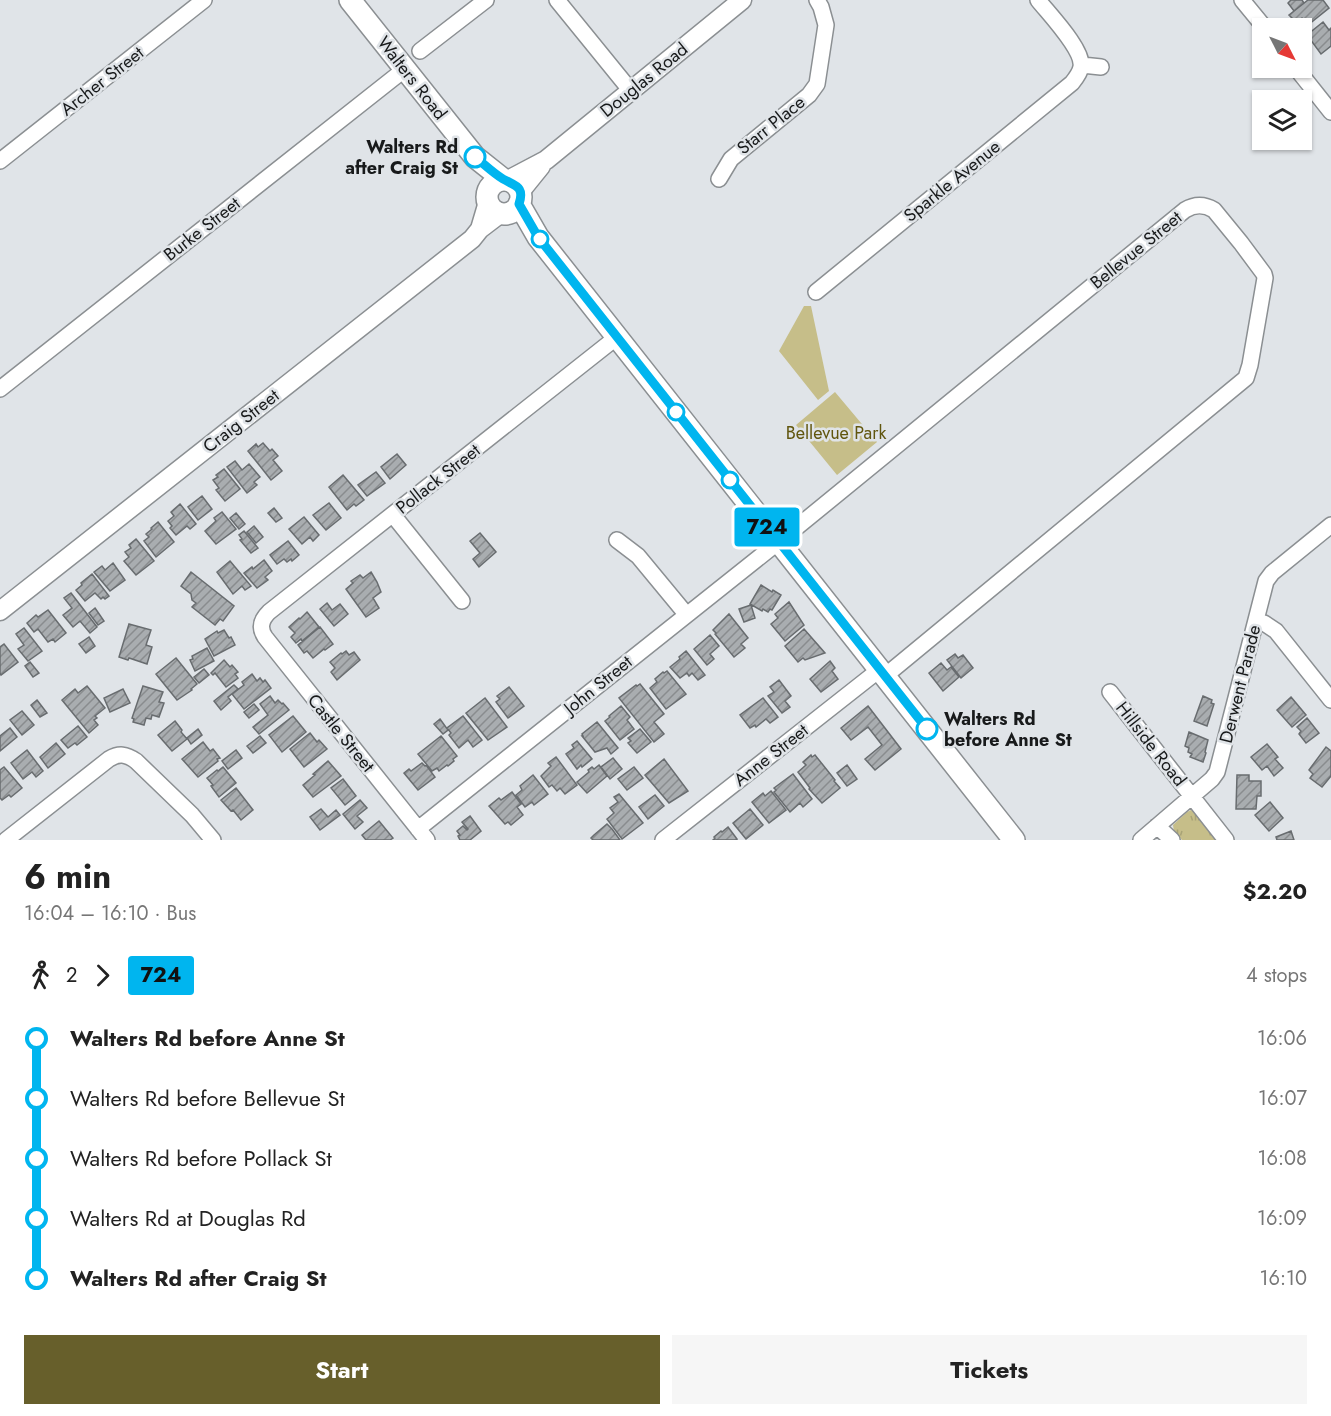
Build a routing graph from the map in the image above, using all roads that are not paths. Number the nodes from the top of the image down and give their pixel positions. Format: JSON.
{"nodes":[{"id":1,"x":204,"y":0,"type":"edge"},
{"id":2,"x":350,"y":0,"type":"edge"},
{"id":3,"x":486,"y":0,"type":"edge"},
{"id":4,"x":557,"y":0,"type":"edge"},
{"id":5,"x":742,"y":0,"type":"edge"},
{"id":6,"x":817,"y":0,"type":"edge"},
{"id":7,"x":1038,"y":0,"type":"edge"},
{"id":8,"x":1242,"y":0,"type":"edge"},
{"id":9,"x":1257,"y":18,"type":"edge"},
{"id":10,"x":420,"y":51,"type":"dead end"},
{"id":11,"x":1082,"y":65,"type":"junction"},
{"id":12,"x":1101,"y":67,"type":"dead end"},
{"id":13,"x":405,"y":69,"type":"junction"},
{"id":14,"x":1304,"y":78,"type":"edge"},
{"id":15,"x":631,"y":91,"type":"junction"},
{"id":16,"x":1331,"y":112,"type":"edge"},
{"id":17,"x":0,"y":161,"type":"edge"},
{"id":18,"x":719,"y":179,"type":"dead end"},
{"id":19,"x":504,"y":197,"type":"junction"},
{"id":20,"x":816,"y":292,"type":"dead end"},
{"id":21,"x":617,"y":337,"type":"junction"},
{"id":22,"x":0,"y":389,"type":"edge"},
{"id":23,"x":393,"y":515,"type":"junction"},
{"id":24,"x":1331,"y":525,"type":"edge"},
{"id":25,"x":617,"y":540,"type":"dead end"},
{"id":26,"x":778,"y":543,"type":"junction"},
{"id":27,"x":462,"y":601,"type":"dead end"},
{"id":28,"x":0,"y":610,"type":"edge"},
{"id":29,"x":686,"y":614,"type":"junction"},
{"id":30,"x":1256,"y":621,"type":"junction"},
{"id":31,"x":261,"y":623,"type":"joint"},
{"id":32,"x":882,"y":673,"type":"junction"},
{"id":33,"x":1110,"y":692,"type":"dead end"},
{"id":34,"x":1331,"y":700,"type":"edge"},
{"id":35,"x":1192,"y":796,"type":"junction"},
{"id":36,"x":1157,"y":826,"type":"junction"},
{"id":37,"x":422,"y":834,"type":"edge"},
{"id":38,"x":6,"y":840,"type":"edge"},
{"id":39,"x":213,"y":840,"type":"edge"},
{"id":40,"x":663,"y":840,"type":"edge"},
{"id":41,"x":1014,"y":840,"type":"edge"},
{"id":42,"x":1141,"y":840,"type":"edge"},
{"id":43,"x":1172,"y":840,"type":"edge"},
{"id":44,"x":1226,"y":840,"type":"edge"}],
"edges":[{"from":1,"to":17,"type":"street","name":"Archer Street"},
{"from":2,"to":13,"type":"main road","name":"Walters Road"},
{"from":3,"to":10,"type":"street"},
{"from":4,"to":15,"type":"street"},
{"from":5,"to":15,"type":"street","name":"Douglas Road"},
{"from":6,"to":18,"type":"street","name":"Starr Place"},
{"from":7,"to":11,"type":"street"},
{"from":8,"to":9,"type":"street"},
{"from":11,"to":12,"type":"street"},
{"from":11,"to":20,"type":"street","name":"Sparkle Avenue"},
{"from":13,"to":19,"type":"main road","name":"Walters Road"},
{"from":13,"to":22,"type":"street","name":"Burke Street"},
{"from":14,"to":16,"type":"street"},
{"from":15,"to":19,"type":"street","name":"Douglas Road"},
{"from":19,"to":21,"type":"main road","name":"Walters Road"},
{"from":19,"to":28,"type":"street","name":"Craig Street"},
{"from":21,"to":23,"type":"street","name":"Pollack Street"},
{"from":21,"to":26,"type":"main road","name":"Walters Road"},
{"from":23,"to":27,"type":"street"},
{"from":23,"to":31,"type":"street","name":"Pollack Street"},
{"from":24,"to":30,"type":"street","name":"Derwent Parade"},
{"from":25,"to":29,"type":"street"},
{"from":26,"to":29,"type":"street","name":"John Street"},
{"from":26,"to":32,"type":"main road","name":"Walters Road"},
{"from":26,"to":32,"type":"street","name":"Bellevue Street"},
{"from":29,"to":37,"type":"street","name":"John Street"},
{"from":30,"to":34,"type":"street"},
{"from":30,"to":35,"type":"street","name":"Derwent Parade"},
{"from":31,"to":37,"type":"street","name":"Castle Street"},
{"from":32,"to":40,"type":"street","name":"Anne Street"},
{"from":32,"to":41,"type":"main road","name":"Walters Road"},
{"from":33,"to":35,"type":"street","name":"Hillside Road"},
{"from":35,"to":36,"type":"street","name":"Derwent Parade"},
{"from":35,"to":44,"type":"street","name":"Hillside Road"},
{"from":36,"to":42,"type":"street","name":"Derwent Parade"},
{"from":36,"to":43,"type":"street"},
{"from":38,"to":39,"type":"street"}]}
